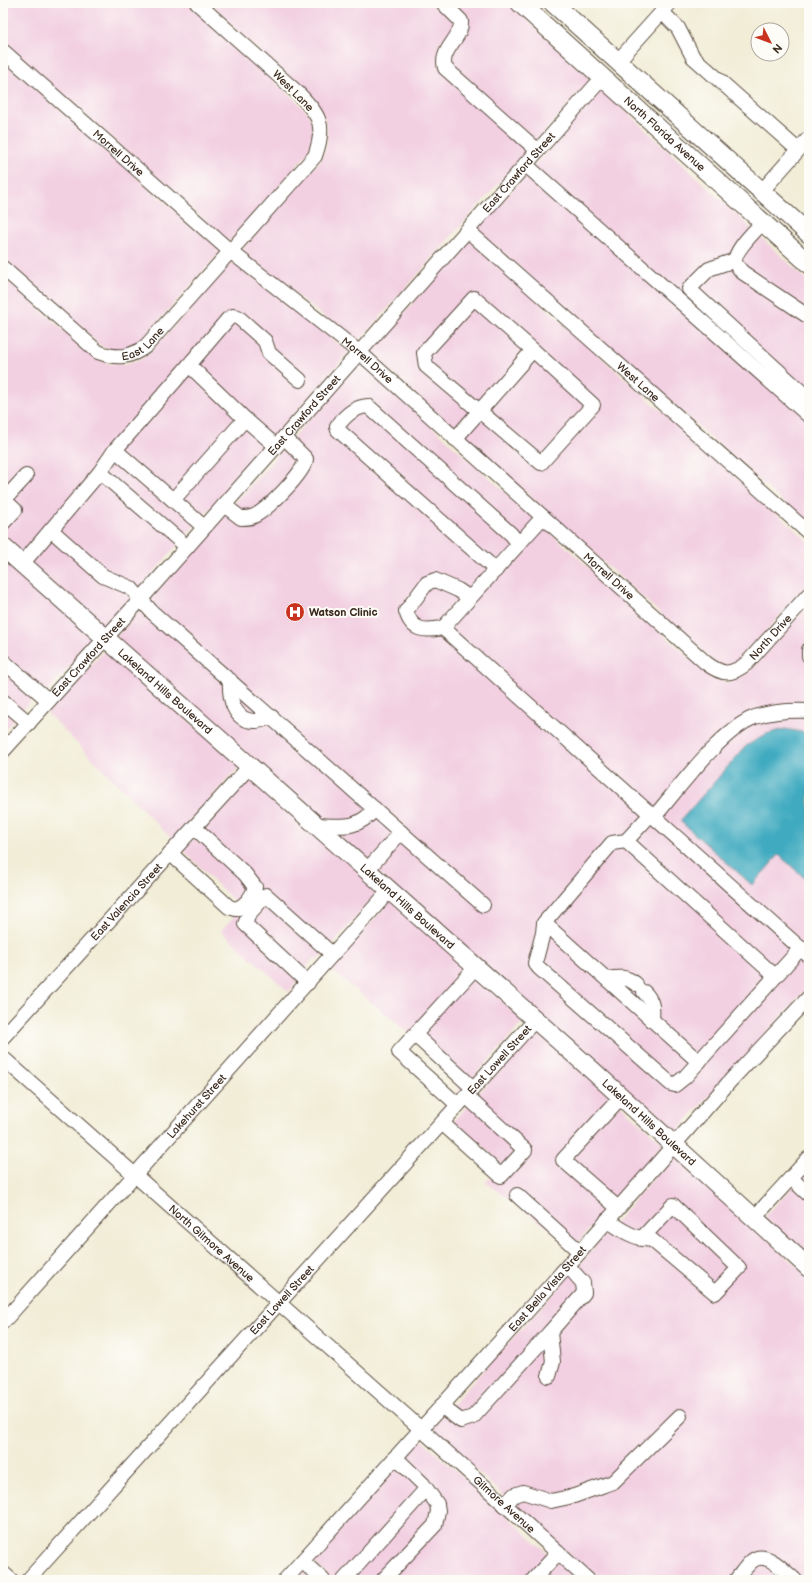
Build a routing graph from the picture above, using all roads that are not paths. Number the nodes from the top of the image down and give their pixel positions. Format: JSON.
{"nodes":[{"id":1,"x":196,"y":3,"type":"edge"},
{"id":2,"x":443,"y":3,"type":"edge"},
{"id":3,"x":520,"y":3,"type":"edge"},
{"id":4,"x":536,"y":3,"type":"edge"},
{"id":5,"x":553,"y":3,"type":"edge"},
{"id":6,"x":666,"y":7,"type":"edge"},
{"id":7,"x":3,"y":51,"type":"edge"},
{"id":8,"x":617,"y":62,"type":"junction"},
{"id":9,"x":603,"y":77,"type":"junction"},
{"id":10,"x":809,"y":138,"type":"edge"},
{"id":11,"x":537,"y":150,"type":"junction"},
{"id":12,"x":798,"y":150,"type":"junction"},
{"id":13,"x":525,"y":164,"type":"junction"},
{"id":14,"x":744,"y":177,"type":"junction"},
{"id":15,"x":761,"y":192,"type":"junction"},
{"id":16,"x":763,"y":222,"type":"junction"},
{"id":17,"x":468,"y":230,"type":"junction"},
{"id":18,"x":809,"y":234,"type":"edge"},
{"id":19,"x":788,"y":245,"type":"junction"},
{"id":20,"x":230,"y":252,"type":"junction"},
{"id":21,"x":809,"y":255,"type":"edge"},
{"id":22,"x":735,"y":260,"type":"junction"},
{"id":23,"x":809,"y":264,"type":"edge"},
{"id":24,"x":3,"y":268,"type":"edge"},
{"id":25,"x":809,"y":317,"type":"edge"},
{"id":26,"x":532,"y":350,"type":"junction"},
{"id":27,"x":359,"y":352,"type":"junction"},
{"id":28,"x":189,"y":365,"type":"junction"},
{"id":29,"x":300,"y":380,"type":"dead end"},
{"id":30,"x":809,"y":399,"type":"edge"},
{"id":31,"x":479,"y":411,"type":"junction"},
{"id":32,"x":809,"y":416,"type":"edge"},
{"id":33,"x":245,"y":419,"type":"junction"},
{"id":34,"x":455,"y":438,"type":"junction"},
{"id":35,"x":280,"y":442,"type":"junction"},
{"id":36,"x":115,"y":450,"type":"junction"},
{"id":37,"x":100,"y":472,"type":"junction"},
{"id":38,"x":26,"y":476,"type":"dead end"},
{"id":39,"x":3,"y":500,"type":"edge"},
{"id":40,"x":173,"y":500,"type":"junction"},
{"id":41,"x":224,"y":505,"type":"junction"},
{"id":42,"x":543,"y":517,"type":"junction"},
{"id":43,"x":3,"y":523,"type":"edge"},
{"id":44,"x":204,"y":527,"type":"junction"},
{"id":45,"x":51,"y":530,"type":"junction"},
{"id":46,"x":809,"y":533,"type":"edge"},
{"id":47,"x":519,"y":544,"type":"junction"},
{"id":48,"x":3,"y":547,"type":"edge"},
{"id":49,"x":187,"y":547,"type":"junction"},
{"id":50,"x":22,"y":564,"type":"junction"},
{"id":51,"x":496,"y":570,"type":"junction"},
{"id":52,"x":809,"y":594,"type":"edge"},
{"id":53,"x":470,"y":598,"type":"junction"},
{"id":54,"x":141,"y":599,"type":"junction"},
{"id":55,"x":443,"y":628,"type":"junction"},
{"id":56,"x":106,"y":638,"type":"junction"},
{"id":57,"x":809,"y":650,"type":"edge"},
{"id":58,"x":809,"y":656,"type":"edge"},
{"id":59,"x":3,"y":661,"type":"edge"},
{"id":60,"x":727,"y":673,"type":"joint"},
{"id":61,"x":230,"y":680,"type":"junction"},
{"id":62,"x":3,"y":700,"type":"edge"},
{"id":63,"x":48,"y":700,"type":"junction"},
{"id":64,"x":809,"y":711,"type":"edge"},
{"id":65,"x":272,"y":717,"type":"junction"},
{"id":66,"x":28,"y":723,"type":"junction"},
{"id":67,"x":3,"y":751,"type":"edge"},
{"id":68,"x":250,"y":766,"type":"junction"},
{"id":69,"x":375,"y":809,"type":"junction"},
{"id":70,"x":652,"y":815,"type":"junction"},
{"id":71,"x":317,"y":826,"type":"junction"},
{"id":72,"x":194,"y":827,"type":"junction"},
{"id":73,"x":401,"y":832,"type":"junction"},
{"id":74,"x":626,"y":841,"type":"junction"},
{"id":75,"x":170,"y":854,"type":"junction"},
{"id":76,"x":367,"y":870,"type":"junction"},
{"id":77,"x":390,"y":890,"type":"junction"},
{"id":78,"x":483,"y":905,"type":"dead end"},
{"id":79,"x":544,"y":923,"type":"junction"},
{"id":80,"x":805,"y":952,"type":"edge"},
{"id":81,"x":332,"y":954,"type":"junction"},
{"id":82,"x":476,"y":967,"type":"junction"},
{"id":83,"x":775,"y":976,"type":"junction"},
{"id":84,"x":607,"y":979,"type":"junction"},
{"id":85,"x":308,"y":982,"type":"junction"},
{"id":86,"x":809,"y":997,"type":"edge"},
{"id":87,"x":535,"y":1020,"type":"junction"},
{"id":88,"x":652,"y":1020,"type":"junction"},
{"id":89,"x":415,"y":1035,"type":"junction"},
{"id":90,"x":3,"y":1037,"type":"edge"},
{"id":91,"x":3,"y":1058,"type":"edge"},
{"id":92,"x":699,"y":1062,"type":"junction"},
{"id":93,"x":466,"y":1097,"type":"junction"},
{"id":94,"x":621,"y":1097,"type":"junction"},
{"id":95,"x":442,"y":1123,"type":"junction"},
{"id":96,"x":673,"y":1144,"type":"junction"},
{"id":97,"x":809,"y":1158,"type":"edge"},
{"id":98,"x":135,"y":1177,"type":"junction"},
{"id":99,"x":791,"y":1178,"type":"junction"},
{"id":100,"x":517,"y":1195,"type":"dead end"},
{"id":101,"x":809,"y":1195,"type":"edge"},
{"id":102,"x":618,"y":1208,"type":"junction"},
{"id":103,"x":754,"y":1218,"type":"junction"},
{"id":104,"x":607,"y":1220,"type":"junction"},
{"id":105,"x":641,"y":1239,"type":"junction"},
{"id":106,"x":580,"y":1252,"type":"junction"},
{"id":107,"x":568,"y":1266,"type":"junction"},
{"id":108,"x":809,"y":1268,"type":"edge"},
{"id":109,"x":278,"y":1304,"type":"junction"},
{"id":110,"x":3,"y":1322,"type":"edge"},
{"id":111,"x":550,"y":1332,"type":"junction"},
{"id":112,"x":549,"y":1376,"type":"dead end"},
{"id":113,"x":441,"y":1406,"type":"junction"},
{"id":114,"x":680,"y":1416,"type":"dead end"},
{"id":115,"x":420,"y":1429,"type":"junction"},
{"id":116,"x":395,"y":1457,"type":"junction"},
{"id":117,"x":426,"y":1488,"type":"junction"},
{"id":118,"x":505,"y":1505,"type":"junction"},
{"id":119,"x":558,"y":1553,"type":"junction"},
{"id":120,"x":302,"y":1561,"type":"junction"},
{"id":121,"x":3,"y":1573,"type":"edge"},
{"id":122,"x":11,"y":1580,"type":"edge"},
{"id":123,"x":28,"y":1580,"type":"edge"},
{"id":124,"x":285,"y":1580,"type":"edge"},
{"id":125,"x":323,"y":1580,"type":"edge"},
{"id":126,"x":344,"y":1580,"type":"edge"},
{"id":127,"x":384,"y":1580,"type":"edge"},
{"id":128,"x":533,"y":1580,"type":"edge"},
{"id":129,"x":588,"y":1580,"type":"edge"},
{"id":130,"x":736,"y":1580,"type":"edge"},
{"id":131,"x":794,"y":1580,"type":"edge"}],
"edges":[{"from":1,"to":20,"type":"street","name":"West Lane"},
{"from":2,"to":11,"type":"street"},
{"from":3,"to":9,"type":"main road","name":"North Florida Avenue"},
{"from":4,"to":8,"type":"main road"},
{"from":5,"to":8,"type":"main road","name":"North Florida Avenue"},
{"from":6,"to":8,"type":"street"},
{"from":6,"to":12,"type":"street"},
{"from":7,"to":20,"type":"street","name":"Morrell Drive"},
{"from":8,"to":14,"type":"main road","name":"North Florida Avenue"},
{"from":9,"to":11,"type":"street","name":"East Crawford Street"},
{"from":9,"to":14,"type":"main road"},
{"from":9,"to":16,"type":"main road","name":"North Florida Avenue"},
{"from":10,"to":12,"type":"street"},
{"from":11,"to":13,"type":"street","name":"East Crawford Street"},
{"from":12,"to":15,"type":"street"},
{"from":13,"to":17,"type":"street","name":"East Crawford Street"},
{"from":13,"to":32,"type":"street"},
{"from":14,"to":15,"type":"main road","name":"North Florida Avenue"},
{"from":15,"to":18,"type":"main road","name":"North Florida Avenue"},
{"from":16,"to":19,"type":"main road","name":"North Florida Avenue"},
{"from":16,"to":22,"type":"street"},
{"from":17,"to":27,"type":"street","name":"East Crawford Street"},
{"from":17,"to":46,"type":"street","name":"West Lane"},
{"from":19,"to":21,"type":"main road"},
{"from":19,"to":23,"type":"main road","name":"North Florida Avenue"},
{"from":20,"to":24,"type":"street","name":"East Lane"},
{"from":20,"to":27,"type":"street","name":"Morrell Drive"},
{"from":22,"to":25,"type":"street"},
{"from":22,"to":30,"type":"street"},
{"from":26,"to":31,"type":"street"},
{"from":26,"to":31,"type":"street"},
{"from":26,"to":31,"type":"street"},
{"from":27,"to":34,"type":"street","name":"Morrell Drive"},
{"from":27,"to":35,"type":"street","name":"East Crawford Street"},
{"from":28,"to":29,"type":"street"},
{"from":28,"to":33,"type":"street"},
{"from":28,"to":36,"type":"street"},
{"from":31,"to":34,"type":"street"},
{"from":33,"to":35,"type":"street"},
{"from":33,"to":40,"type":"street"},
{"from":34,"to":42,"type":"street","name":"Morrell Drive"},
{"from":35,"to":41,"type":"street","name":"East Crawford Street"},
{"from":35,"to":41,"type":"street"},
{"from":36,"to":37,"type":"street"},
{"from":36,"to":40,"type":"street"},
{"from":37,"to":45,"type":"street"},
{"from":37,"to":49,"type":"street"},
{"from":38,"to":39,"type":"street"},
{"from":39,"to":43,"type":"street"},
{"from":40,"to":44,"type":"street"},
{"from":41,"to":44,"type":"street","name":"East Crawford Street"},
{"from":42,"to":47,"type":"street"},
{"from":42,"to":60,"type":"street","name":"Morrell Drive"},
{"from":44,"to":49,"type":"street","name":"East Crawford Street"},
{"from":45,"to":50,"type":"street"},
{"from":45,"to":54,"type":"street"},
{"from":47,"to":51,"type":"street"},
{"from":47,"to":51,"type":"street"},
{"from":48,"to":50,"type":"main road","name":"Lakeland Hills Boulevard"},
{"from":49,"to":54,"type":"street","name":"East Crawford Street"},
{"from":50,"to":56,"type":"main road","name":"Lakeland Hills Boulevard"},
{"from":51,"to":53,"type":"street"},
{"from":52,"to":60,"type":"street","name":"North Drive"},
{"from":53,"to":55,"type":"street"},
{"from":53,"to":55,"type":"street"},
{"from":54,"to":56,"type":"street","name":"East Crawford Street"},
{"from":54,"to":61,"type":"street"},
{"from":55,"to":70,"type":"street"},
{"from":56,"to":63,"type":"street","name":"East Crawford Street"},
{"from":56,"to":68,"type":"main road","name":"Lakeland Hills Boulevard"},
{"from":57,"to":58,"type":"street"},
{"from":59,"to":63,"type":"street"},
{"from":61,"to":65,"type":"street"},
{"from":61,"to":65,"type":"street"},
{"from":62,"to":66,"type":"street"},
{"from":63,"to":66,"type":"street","name":"East Crawford Street"},
{"from":64,"to":70,"type":"street"},
{"from":65,"to":69,"type":"street"},
{"from":66,"to":67,"type":"street","name":"East Crawford Street"},
{"from":68,"to":71,"type":"main road","name":"Lakeland Hills Boulevard"},
{"from":68,"to":72,"type":"street","name":"East Valencia Street"},
{"from":69,"to":71,"type":"street"},
{"from":69,"to":73,"type":"street"},
{"from":70,"to":74,"type":"street"},
{"from":70,"to":80,"type":"street"},
{"from":71,"to":76,"type":"main road","name":"Lakeland Hills Boulevard"},
{"from":72,"to":75,"type":"street","name":"East Valencia Street"},
{"from":72,"to":75,"type":"street"},
{"from":73,"to":76,"type":"street"},
{"from":73,"to":78,"type":"street"},
{"from":74,"to":79,"type":"street"},
{"from":74,"to":83,"type":"street"},
{"from":75,"to":90,"type":"street","name":"East Valencia Street"},
{"from":76,"to":77,"type":"main road","name":"Lakeland Hills Boulevard"},
{"from":77,"to":81,"type":"street","name":"Lakehurst Street"},
{"from":77,"to":82,"type":"main road","name":"Lakeland Hills Boulevard"},
{"from":79,"to":84,"type":"street"},
{"from":79,"to":92,"type":"street"},
{"from":80,"to":83,"type":"street"},
{"from":81,"to":85,"type":"street","name":"Lakehurst Street"},
{"from":81,"to":85,"type":"street"},
{"from":82,"to":87,"type":"main road","name":"Lakeland Hills Boulevard"},
{"from":82,"to":89,"type":"street"},
{"from":83,"to":92,"type":"street"},
{"from":84,"to":88,"type":"street"},
{"from":84,"to":88,"type":"street"},
{"from":85,"to":98,"type":"street","name":"Lakehurst Street"},
{"from":86,"to":96,"type":"street","name":"East Bella Vista Street"},
{"from":87,"to":93,"type":"street","name":"East Lowell Street"},
{"from":87,"to":94,"type":"main road","name":"Lakeland Hills Boulevard"},
{"from":88,"to":92,"type":"street"},
{"from":89,"to":93,"type":"street"},
{"from":89,"to":93,"type":"street"},
{"from":91,"to":98,"type":"street","name":"North Gilmore Avenue"},
{"from":93,"to":95,"type":"street","name":"East Lowell Street"},
{"from":93,"to":95,"type":"street"},
{"from":94,"to":96,"type":"main road","name":"Lakeland Hills Boulevard"},
{"from":94,"to":102,"type":"street"},
{"from":95,"to":109,"type":"street","name":"East Lowell Street"},
{"from":96,"to":102,"type":"street","name":"East Bella Vista Street"},
{"from":96,"to":103,"type":"main road","name":"Lakeland Hills Boulevard"},
{"from":97,"to":99,"type":"street"},
{"from":98,"to":109,"type":"street","name":"North Gilmore Avenue"},
{"from":98,"to":110,"type":"street","name":"Lakehurst Street"},
{"from":99,"to":101,"type":"street"},
{"from":99,"to":103,"type":"street"},
{"from":100,"to":106,"type":"street"},
{"from":102,"to":104,"type":"street","name":"East Bella Vista Street"},
{"from":103,"to":108,"type":"main road","name":"Lakeland Hills Boulevard"},
{"from":104,"to":105,"type":"street"},
{"from":104,"to":106,"type":"street","name":"East Bella Vista Street"},
{"from":105,"to":105,"type":"street"},
{"from":106,"to":107,"type":"street","name":"East Bella Vista Street"},
{"from":107,"to":111,"type":"street"},
{"from":107,"to":113,"type":"street","name":"East Bella Vista Street"},
{"from":109,"to":115,"type":"street","name":"North Gilmore Avenue"},
{"from":109,"to":123,"type":"street","name":"East Lowell Street"},
{"from":111,"to":112,"type":"street"},
{"from":111,"to":113,"type":"street"},
{"from":113,"to":115,"type":"street","name":"East Bella Vista Street"},
{"from":114,"to":118,"type":"street"},
{"from":115,"to":116,"type":"street","name":"East Bella Vista Street"},
{"from":115,"to":118,"type":"street","name":"Gilmore Avenue"},
{"from":116,"to":117,"type":"street"},
{"from":116,"to":120,"type":"street","name":"East Bella Vista Street"},
{"from":117,"to":126,"type":"street"},
{"from":117,"to":127,"type":"street"},
{"from":118,"to":119,"type":"street","name":"Gilmore Avenue"},
{"from":119,"to":128,"type":"street"},
{"from":119,"to":129,"type":"street","name":"Gilmore Avenue"},
{"from":120,"to":124,"type":"street","name":"East Bella Vista Street"},
{"from":120,"to":125,"type":"street"},
{"from":121,"to":122,"type":"street"},
{"from":130,"to":131,"type":"street"}]}
